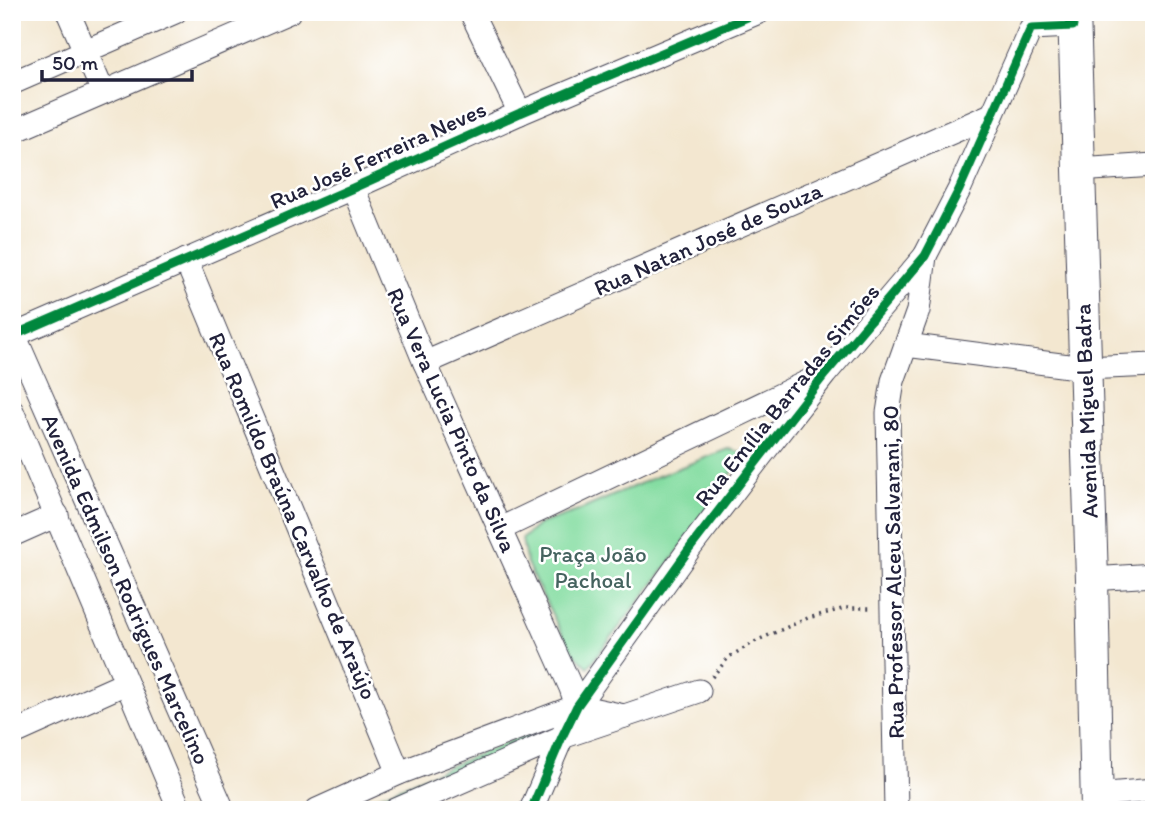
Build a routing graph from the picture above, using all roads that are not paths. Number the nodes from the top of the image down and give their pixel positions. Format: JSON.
{"nodes":[{"id":1,"x":68,"y":12,"type":"edge"},
{"id":2,"x":175,"y":12,"type":"edge"},
{"id":3,"x":289,"y":12,"type":"edge"},
{"id":4,"x":471,"y":12,"type":"edge"},
{"id":5,"x":759,"y":12,"type":"edge"},
{"id":6,"x":1074,"y":19,"type":"edge"},
{"id":7,"x":1031,"y":20,"type":"edge"},
{"id":8,"x":85,"y":52,"type":"junction"},
{"id":9,"x":12,"y":83,"type":"edge"},
{"id":10,"x":103,"y":92,"type":"junction"},
{"id":11,"x":520,"y":113,"type":"junction"},
{"id":12,"x":991,"y":116,"type":"junction"},
{"id":13,"x":12,"y":132,"type":"edge"},
{"id":14,"x":1154,"y":165,"type":"edge"},
{"id":15,"x":1078,"y":170,"type":"junction"},
{"id":16,"x":353,"y":188,"type":"junction"},
{"id":17,"x":925,"y":256,"type":"junction"},
{"id":18,"x":186,"y":260,"type":"junction"},
{"id":19,"x":13,"y":333,"type":"edge"},
{"id":20,"x":906,"y":345,"type":"junction"},
{"id":21,"x":425,"y":363,"type":"junction"},
{"id":22,"x":1154,"y":365,"type":"edge"},
{"id":23,"x":1084,"y":368,"type":"junction"},
{"id":24,"x":825,"y":374,"type":"junction"},
{"id":25,"x":12,"y":411,"type":"edge"},
{"id":26,"x":57,"y":515,"type":"junction"},
{"id":27,"x":500,"y":529,"type":"junction"},
{"id":28,"x":12,"y":535,"type":"edge"},
{"id":29,"x":1154,"y":575,"type":"edge"},
{"id":30,"x":1092,"y":579,"type":"junction"},
{"id":31,"x":126,"y":683,"type":"junction"},
{"id":32,"x":699,"y":691,"type":"road end"},
{"id":33,"x":574,"y":697,"type":"junction"},
{"id":34,"x":624,"y":716,"type":"junction"},
{"id":35,"x":12,"y":734,"type":"edge"},
{"id":36,"x":562,"y":737,"type":"junction"},
{"id":37,"x":399,"y":773,"type":"junction"},
{"id":38,"x":1154,"y":790,"type":"edge"},
{"id":39,"x":1096,"y":802,"type":"edge"},
{"id":40,"x":180,"y":810,"type":"edge"},
{"id":41,"x":222,"y":810,"type":"edge"},
{"id":42,"x":317,"y":810,"type":"edge"},
{"id":43,"x":396,"y":810,"type":"edge"},
{"id":44,"x":530,"y":810,"type":"edge"},
{"id":45,"x":896,"y":810,"type":"edge"}],
"edges":[{"from":1,"to":8,"type":"street"},
{"from":2,"to":8,"type":"street"},
{"from":3,"to":10,"type":"street"},
{"from":4,"to":11,"type":"street"},
{"from":5,"to":11,"type":"street","name":"Rua José Ferreira Neves"},
{"from":6,"to":7,"type":"street","name":"Rua Emília Barradas Simões"},
{"from":6,"to":15,"type":"main road","name":"Avenida Miguel Badra"},
{"from":7,"to":12,"type":"street","name":"Rua Emília Barradas Simões"},
{"from":8,"to":9,"type":"street"},
{"from":8,"to":10,"type":"street"},
{"from":10,"to":13,"type":"street"},
{"from":11,"to":16,"type":"street","name":"Rua José Ferreira Neves"},
{"from":12,"to":17,"type":"street","name":"Rua Emília Barradas Simões"},
{"from":12,"to":21,"type":"street","name":"Rua Natan José de Souza"},
{"from":14,"to":15,"type":"street"},
{"from":15,"to":23,"type":"main road","name":"Avenida Miguel Badra"},
{"from":16,"to":18,"type":"street","name":"Rua José Ferreira Neves"},
{"from":16,"to":21,"type":"street","name":"Rua Vera Lucia Pinto da Silva"},
{"from":17,"to":20,"type":"street","name":"Rua Professor Alceu Salvarani, 80"},
{"from":17,"to":24,"type":"street","name":"Rua Emília Barradas Simões"},
{"from":18,"to":19,"type":"street","name":"Rua José Ferreira Neves"},
{"from":18,"to":37,"type":"street","name":"Rua Romildo Braúna Carvalho de Araújo"},
{"from":19,"to":41,"type":"street","name":"Avenida Edmilson Rodrigues Marcelino"},
{"from":20,"to":23,"type":"street"},
{"from":20,"to":45,"type":"street","name":"Rua Professor Alceu Salvarani, 80"},
{"from":21,"to":27,"type":"street","name":"Rua Vera Lucia Pinto da Silva"},
{"from":22,"to":23,"type":"street"},
{"from":23,"to":30,"type":"main road","name":"Avenida Miguel Badra"},
{"from":24,"to":27,"type":"street"},
{"from":24,"to":33,"type":"street","name":"Rua Emília Barradas Simões"},
{"from":25,"to":26,"type":"street","name":"Avenida Edmilson Rodrigues Marcelino"},
{"from":26,"to":28,"type":"street"},
{"from":26,"to":31,"type":"street","name":"Avenida Edmilson Rodrigues Marcelino"},
{"from":27,"to":33,"type":"street","name":"Rua Vera Lucia Pinto da Silva"},
{"from":29,"to":30,"type":"street"},
{"from":30,"to":39,"type":"main road","name":"Avenida Miguel Badra"},
{"from":31,"to":35,"type":"street"},
{"from":31,"to":40,"type":"street","name":"Avenida Edmilson Rodrigues Marcelino"},
{"from":32,"to":34,"type":"street"},
{"from":33,"to":34,"type":"street"},
{"from":33,"to":36,"type":"street","name":"Rua Emília Barradas Simões"},
{"from":33,"to":37,"type":"street"},
{"from":34,"to":36,"type":"street"},
{"from":36,"to":43,"type":"street"},
{"from":36,"to":44,"type":"street","name":"Rua Emília Barradas Simões"},
{"from":37,"to":42,"type":"street"},
{"from":38,"to":39,"type":"street"}]}
